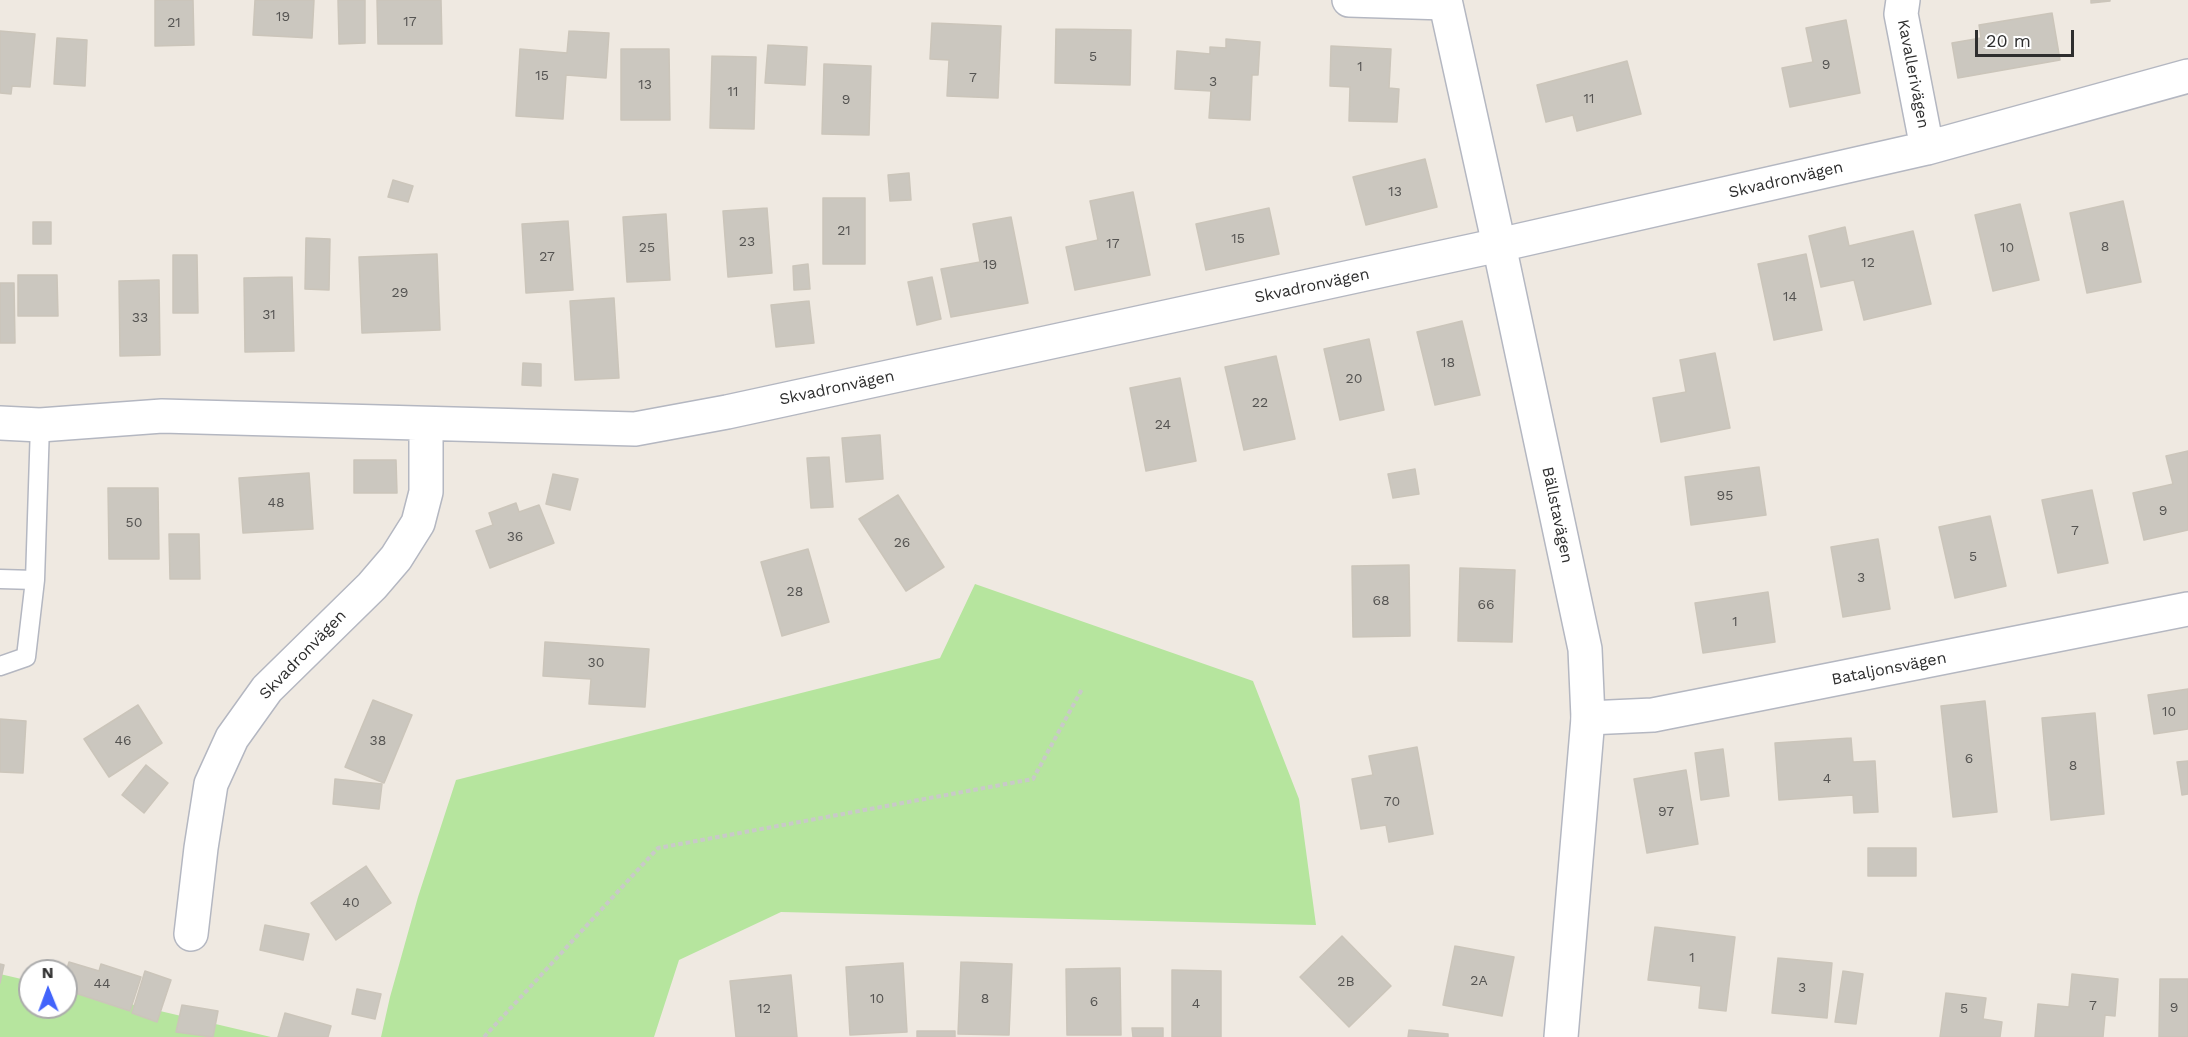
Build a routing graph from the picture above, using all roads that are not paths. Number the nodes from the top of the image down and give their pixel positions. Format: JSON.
{"nodes":[{"id":1,"x":1348,"y":0,"type":"edge"},
{"id":2,"x":1903,"y":0,"type":"edge"},
{"id":3,"x":1445,"y":2,"type":"edge"},
{"id":4,"x":2188,"y":76,"type":"edge"},
{"id":5,"x":1927,"y":148,"type":"junction"},
{"id":6,"x":1499,"y":245,"type":"junction"},
{"id":7,"x":0,"y":423,"type":"edge"},
{"id":8,"x":426,"y":424,"type":"junction"},
{"id":9,"x":40,"y":425,"type":"junction"},
{"id":10,"x":0,"y":579,"type":"edge"},
{"id":11,"x":35,"y":580,"type":"junction"},
{"id":12,"x":2188,"y":609,"type":"edge"},
{"id":13,"x":0,"y":666,"type":"edge"},
{"id":14,"x":1588,"y":718,"type":"junction"},
{"id":15,"x":191,"y":934,"type":"dead end"},
{"id":16,"x":1561,"y":1037,"type":"edge"}],
"edges":[{"from":1,"to":3,"type":"street"},
{"from":2,"to":5,"type":"street","name":"Kavallerivägen"},
{"from":3,"to":6,"type":"street","name":"Bällstavägen"},
{"from":4,"to":5,"type":"street","name":"Skvadronvägen"},
{"from":5,"to":6,"type":"street","name":"Skvadronvägen"},
{"from":6,"to":8,"type":"street","name":"Skvadronvägen"},
{"from":6,"to":14,"type":"street","name":"Bällstavägen"},
{"from":7,"to":9,"type":"street","name":"Skvadronvägen"},
{"from":8,"to":9,"type":"street","name":"Skvadronvägen"},
{"from":8,"to":15,"type":"street","name":"Skvadronvägen"},
{"from":9,"to":11,"type":"lane"},
{"from":10,"to":11,"type":"lane"},
{"from":11,"to":13,"type":"lane"},
{"from":12,"to":14,"type":"street","name":"Bataljonsvägen"},
{"from":14,"to":16,"type":"street","name":"Bällstavägen"}]}
